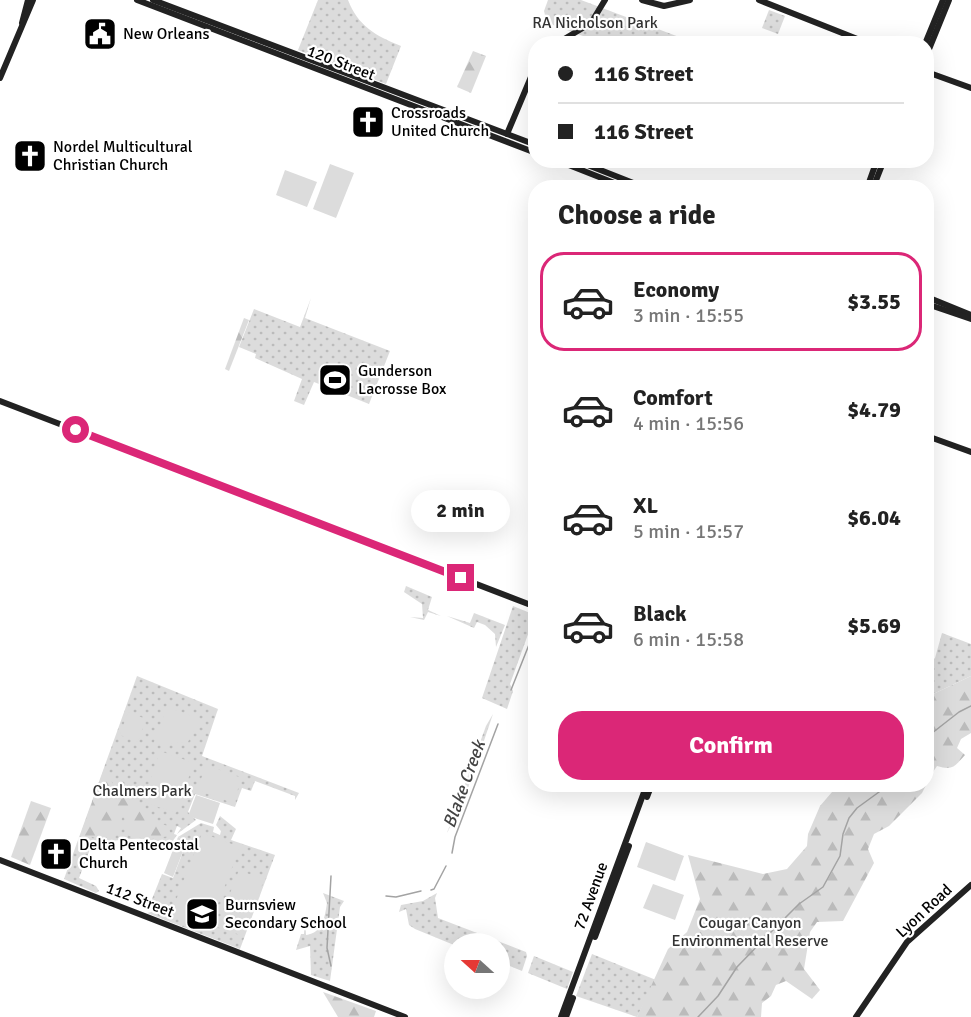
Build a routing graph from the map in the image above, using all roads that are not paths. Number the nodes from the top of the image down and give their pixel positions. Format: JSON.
{"nodes":[{"id":1,"x":28,"y":0,"type":"edge"},
{"id":2,"x":33,"y":0,"type":"edge"},
{"id":3,"x":137,"y":0,"type":"edge"},
{"id":4,"x":153,"y":0,"type":"edge"},
{"id":5,"x":605,"y":0,"type":"edge"},
{"id":6,"x":642,"y":0,"type":"edge"},
{"id":7,"x":690,"y":0,"type":"edge"},
{"id":8,"x":759,"y":0,"type":"edge"},
{"id":9,"x":943,"y":0,"type":"edge"},
{"id":10,"x":949,"y":0,"type":"edge"},
{"id":11,"x":22,"y":22,"type":"junction"},
{"id":12,"x":211,"y":26,"type":"junction"},
{"id":13,"x":569,"y":36,"type":"edge"},
{"id":14,"x":850,"y":36,"type":"edge"},
{"id":15,"x":928,"y":36,"type":"edge"},
{"id":16,"x":934,"y":37,"type":"edge"},
{"id":17,"x":274,"y":52,"type":"junction"},
{"id":18,"x":292,"y":54,"type":"junction"},
{"id":19,"x":934,"y":75,"type":"edge"},
{"id":20,"x":0,"y":78,"type":"edge"},
{"id":21,"x":528,"y":84,"type":"edge"},
{"id":22,"x":971,"y":88,"type":"edge"},
{"id":23,"x":507,"y":134,"type":"junction"},
{"id":24,"x":528,"y":142,"type":"edge"},
{"id":25,"x":528,"y":150,"type":"edge"},
{"id":26,"x":582,"y":168,"type":"edge"},
{"id":27,"x":587,"y":168,"type":"edge"},
{"id":28,"x":590,"y":170,"type":"junction"},
{"id":29,"x":611,"y":180,"type":"edge"},
{"id":30,"x":626,"y":180,"type":"edge"},
{"id":31,"x":934,"y":300,"type":"edge"},
{"id":32,"x":934,"y":306,"type":"edge"},
{"id":33,"x":971,"y":317,"type":"edge"},
{"id":34,"x":0,"y":400,"type":"edge"},
{"id":35,"x":934,"y":439,"type":"edge"},
{"id":36,"x":971,"y":452,"type":"edge"},
{"id":37,"x":528,"y":604,"type":"edge"},
{"id":38,"x":644,"y":792,"type":"edge"},
{"id":39,"x":649,"y":792,"type":"edge"},
{"id":40,"x":0,"y":860,"type":"edge"},
{"id":41,"x":971,"y":885,"type":"edge"},
{"id":42,"x":405,"y":1017,"type":"edge"},
{"id":43,"x":561,"y":1017,"type":"edge"},
{"id":44,"x":566,"y":1017,"type":"edge"},
{"id":45,"x":855,"y":1017,"type":"edge"}],
"edges":[{"from":1,"to":11,"type":"main road"},
{"from":2,"to":11,"type":"main road"},
{"from":3,"to":12,"type":"main road"},
{"from":4,"to":12,"type":"main road","name":"120 Street"},
{"from":5,"to":13,"type":"main road"},
{"from":6,"to":7,"type":"main road"},
{"from":8,"to":14,"type":"main road"},
{"from":9,"to":15,"type":"main road"},
{"from":10,"to":16,"type":"main road"},
{"from":11,"to":20,"type":"main road"},
{"from":12,"to":17,"type":"main road","name":"120 Street"},
{"from":12,"to":18,"type":"main road","name":"120 Street"},
{"from":17,"to":18,"type":"main road"},
{"from":17,"to":25,"type":"main road","name":"120 Street"},
{"from":18,"to":23,"type":"main road","name":"120 Street"},
{"from":19,"to":22,"type":"main road"},
{"from":21,"to":23,"type":"main road"},
{"from":23,"to":24,"type":"main road","name":"120 Street"},
{"from":26,"to":28,"type":"main road"},
{"from":27,"to":28,"type":"main road"},
{"from":28,"to":29,"type":"main road"},
{"from":28,"to":30,"type":"main road"},
{"from":31,"to":33,"type":"main road"},
{"from":32,"to":33,"type":"main road"},
{"from":34,"to":37,"type":"main road"},
{"from":35,"to":36,"type":"main road"},
{"from":38,"to":43,"type":"main road","name":"72 Avenue"},
{"from":39,"to":44,"type":"main road","name":"72 Avenue"},
{"from":40,"to":42,"type":"main road","name":"112 Street"},
{"from":41,"to":45,"type":"main road","name":"Lyon Road"}]}
